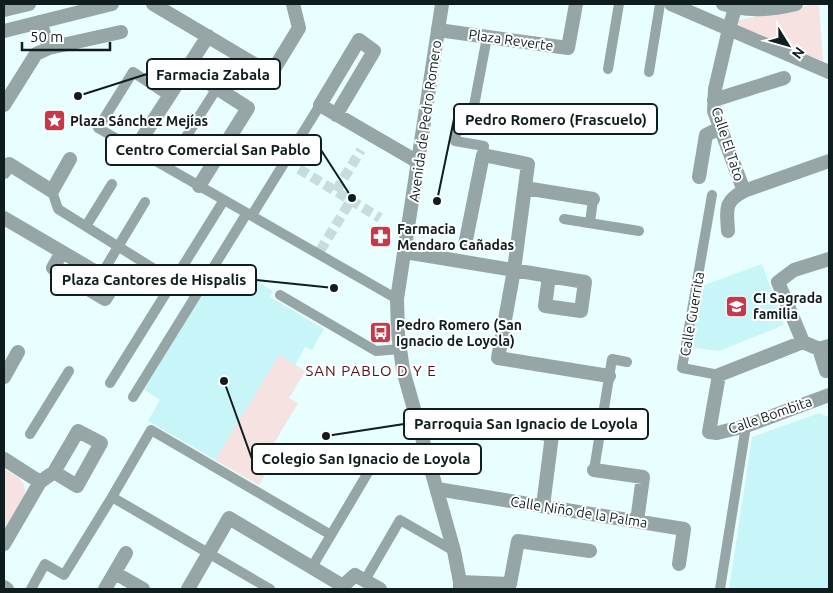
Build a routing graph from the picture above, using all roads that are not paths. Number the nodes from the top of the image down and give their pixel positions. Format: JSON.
{"nodes":[{"id":1,"x":29,"y":4,"type":"edge"},
{"id":2,"x":112,"y":4,"type":"edge"},
{"id":3,"x":153,"y":4,"type":"edge"},
{"id":4,"x":293,"y":4,"type":"edge"},
{"id":5,"x":442,"y":4,"type":"edge"},
{"id":6,"x":576,"y":4,"type":"edge"},
{"id":7,"x":619,"y":4,"type":"edge"},
{"id":8,"x":660,"y":4,"type":"edge"},
{"id":9,"x":671,"y":4,"type":"edge"},
{"id":10,"x":796,"y":4,"type":"edge"},
{"id":11,"x":729,"y":6,"type":"edge"},
{"id":12,"x":4,"y":10,"type":"edge"},
{"id":13,"x":40,"y":22,"type":"junction"},
{"id":14,"x":728,"y":29,"type":"junction"},
{"id":15,"x":438,"y":30,"type":"junction"},
{"id":16,"x":4,"y":32,"type":"edge"},
{"id":17,"x":121,"y":32,"type":"dead end"},
{"id":18,"x":208,"y":36,"type":"junction"},
{"id":19,"x":487,"y":37,"type":"junction"},
{"id":20,"x":49,"y":48,"type":"junction"},
{"id":21,"x":608,"y":68,"type":"dead end"},
{"id":22,"x":187,"y":69,"type":"junction"},
{"id":23,"x":649,"y":72,"type":"dead end"},
{"id":24,"x":829,"y":72,"type":"edge"},
{"id":25,"x":784,"y":78,"type":"dead end"},
{"id":26,"x":217,"y":88,"type":"junction"},
{"id":27,"x":169,"y":96,"type":"junction"},
{"id":28,"x":714,"y":100,"type":"junction"},
{"id":29,"x":4,"y":105,"type":"edge"},
{"id":30,"x":320,"y":105,"type":"junction"},
{"id":31,"x":336,"y":115,"type":"junction"},
{"id":32,"x":720,"y":128,"type":"junction"},
{"id":33,"x":135,"y":149,"type":"junction"},
{"id":34,"x":483,"y":156,"type":"junction"},
{"id":35,"x":70,"y":159,"type":"dead end"},
{"id":36,"x":829,"y":161,"type":"edge"},
{"id":37,"x":418,"y":162,"type":"junction"},
{"id":38,"x":167,"y":167,"type":"junction"},
{"id":39,"x":4,"y":172,"type":"edge"},
{"id":40,"x":699,"y":177,"type":"dead end"},
{"id":41,"x":112,"y":184,"type":"dead end"},
{"id":42,"x":199,"y":186,"type":"junction"},
{"id":43,"x":525,"y":188,"type":"junction"},
{"id":44,"x":52,"y":191,"type":"junction"},
{"id":45,"x":744,"y":191,"type":"junction"},
{"id":46,"x":712,"y":195,"type":"dead end"},
{"id":47,"x":593,"y":198,"type":"joint"},
{"id":48,"x":224,"y":200,"type":"junction"},
{"id":49,"x":145,"y":202,"type":"dead end"},
{"id":50,"x":250,"y":214,"type":"junction"},
{"id":51,"x":4,"y":218,"type":"edge"},
{"id":52,"x":564,"y":219,"type":"dead end"},
{"id":53,"x":590,"y":223,"type":"junction"},
{"id":54,"x":86,"y":226,"type":"junction"},
{"id":55,"x":639,"y":231,"type":"dead end"},
{"id":56,"x":728,"y":231,"type":"dead end"},
{"id":57,"x":465,"y":245,"type":"dead end"},
{"id":58,"x":119,"y":246,"type":"junction"},
{"id":59,"x":62,"y":252,"type":"junction"},
{"id":60,"x":405,"y":252,"type":"junction"},
{"id":61,"x":829,"y":259,"type":"edge"},
{"id":62,"x":514,"y":270,"type":"junction"},
{"id":63,"x":101,"y":275,"type":"junction"},
{"id":64,"x":549,"y":276,"type":"dead end"},
{"id":65,"x":174,"y":281,"type":"junction"},
{"id":66,"x":196,"y":295,"type":"junction"},
{"id":67,"x":280,"y":295,"type":"dead end"},
{"id":68,"x":398,"y":299,"type":"junction"},
{"id":69,"x":803,"y":342,"type":"junction"},
{"id":70,"x":824,"y":348,"type":"edge"},
{"id":71,"x":400,"y":349,"type":"junction"},
{"id":72,"x":18,"y":352,"type":"dead end"},
{"id":73,"x":627,"y":362,"type":"dead end"},
{"id":74,"x":6,"y":370,"type":"edge"},
{"id":75,"x":828,"y":370,"type":"edge"},
{"id":76,"x":69,"y":371,"type":"dead end"},
{"id":77,"x":719,"y":375,"type":"junction"},
{"id":78,"x":609,"y":376,"type":"junction"},
{"id":79,"x":110,"y":383,"type":"dead end"},
{"id":80,"x":829,"y":386,"type":"edge"},
{"id":81,"x":829,"y":395,"type":"edge"},
{"id":82,"x":133,"y":397,"type":"dead end"},
{"id":83,"x":489,"y":424,"type":"dead end"},
{"id":84,"x":746,"y":426,"type":"junction"},
{"id":85,"x":30,"y":434,"type":"dead end"},
{"id":86,"x":425,"y":447,"type":"junction"},
{"id":87,"x":4,"y":459,"type":"edge"},
{"id":88,"x":594,"y":470,"type":"joint"},
{"id":89,"x":54,"y":472,"type":"dead end"},
{"id":90,"x":40,"y":482,"type":"junction"},
{"id":91,"x":437,"y":490,"type":"junction"},
{"id":92,"x":112,"y":497,"type":"junction"},
{"id":93,"x":543,"y":506,"type":"junction"},
{"id":94,"x":637,"y":521,"type":"junction"},
{"id":95,"x":331,"y":535,"type":"junction"},
{"id":96,"x":4,"y":544,"type":"edge"},
{"id":97,"x":454,"y":551,"type":"junction"},
{"id":98,"x":590,"y":551,"type":"dead end"},
{"id":99,"x":126,"y":553,"type":"dead end"},
{"id":100,"x":208,"y":554,"type":"junction"},
{"id":101,"x":679,"y":564,"type":"dead end"},
{"id":102,"x":312,"y":567,"type":"junction"},
{"id":103,"x":115,"y":573,"type":"junction"},
{"id":104,"x":365,"y":580,"type":"junction"},
{"id":105,"x":460,"y":586,"type":"edge"},
{"id":106,"x":4,"y":587,"type":"edge"},
{"id":107,"x":342,"y":587,"type":"edge"},
{"id":108,"x":7,"y":589,"type":"edge"},
{"id":109,"x":31,"y":589,"type":"edge"},
{"id":110,"x":105,"y":589,"type":"edge"},
{"id":111,"x":143,"y":589,"type":"edge"},
{"id":112,"x":188,"y":589,"type":"edge"},
{"id":113,"x":270,"y":589,"type":"edge"},
{"id":114,"x":380,"y":589,"type":"edge"},
{"id":115,"x":720,"y":589,"type":"edge"}],
"edges":[{"from":1,"to":12,"type":"street"},
{"from":2,"to":13,"type":"street"},
{"from":3,"to":18,"type":"street"},
{"from":4,"to":18,"type":"street"},
{"from":5,"to":15,"type":"street","name":"Avenida de Pedro Romero"},
{"from":6,"to":19,"type":"street","name":"Plaza Reverte"},
{"from":7,"to":21,"type":"street"},
{"from":8,"to":23,"type":"street"},
{"from":9,"to":14,"type":"street"},
{"from":10,"to":11,"type":"street"},
{"from":11,"to":14,"type":"street","name":"Calle El Tato"},
{"from":13,"to":16,"type":"street"},
{"from":13,"to":20,"type":"street"},
{"from":14,"to":24,"type":"street"},
{"from":14,"to":28,"type":"street","name":"Calle El Tato"},
{"from":15,"to":19,"type":"street","name":"Plaza Reverte"},
{"from":15,"to":37,"type":"street","name":"Avenida de Pedro Romero"},
{"from":17,"to":20,"type":"street"},
{"from":18,"to":22,"type":"street"},
{"from":19,"to":34,"type":"street"},
{"from":20,"to":29,"type":"street"},
{"from":22,"to":26,"type":"street"},
{"from":22,"to":27,"type":"street"},
{"from":25,"to":28,"type":"street"},
{"from":26,"to":38,"type":"street"},
{"from":26,"to":42,"type":"street"},
{"from":27,"to":33,"type":"street"},
{"from":27,"to":33,"type":"street"},
{"from":28,"to":32,"type":"street","name":"Calle El Tato"},
{"from":30,"to":31,"type":"street"},
{"from":30,"to":31,"type":"street"},
{"from":30,"to":50,"type":"street"},
{"from":31,"to":37,"type":"street"},
{"from":32,"to":40,"type":"street"},
{"from":32,"to":45,"type":"street","name":"Calle El Tato"},
{"from":33,"to":38,"type":"street"},
{"from":34,"to":43,"type":"street"},
{"from":34,"to":57,"type":"street"},
{"from":35,"to":44,"type":"street"},
{"from":36,"to":45,"type":"street","name":"Calle El Tato"},
{"from":37,"to":60,"type":"street","name":"Avenida de Pedro Romero"},
{"from":38,"to":42,"type":"street"},
{"from":39,"to":44,"type":"street"},
{"from":41,"to":54,"type":"street"},
{"from":42,"to":48,"type":"street"},
{"from":43,"to":47,"type":"street"},
{"from":43,"to":62,"type":"street"},
{"from":44,"to":54,"type":"street"},
{"from":45,"to":56,"type":"street","name":"Calle El Tato"},
{"from":46,"to":77,"type":"street","name":"Calle Guerrita"},
{"from":47,"to":53,"type":"street"},
{"from":48,"to":50,"type":"street"},
{"from":48,"to":65,"type":"street"},
{"from":49,"to":58,"type":"street"},
{"from":50,"to":66,"type":"street"},
{"from":50,"to":68,"type":"street"},
{"from":51,"to":59,"type":"street"},
{"from":52,"to":53,"type":"street"},
{"from":53,"to":55,"type":"street"},
{"from":54,"to":58,"type":"street"},
{"from":58,"to":63,"type":"street"},
{"from":58,"to":65,"type":"street"},
{"from":59,"to":63,"type":"street"},
{"from":59,"to":63,"type":"street"},
{"from":60,"to":62,"type":"street"},
{"from":60,"to":68,"type":"street","name":"Avenida de Pedro Romero"},
{"from":61,"to":69,"type":"street"},
{"from":62,"to":64,"type":"street"},
{"from":62,"to":78,"type":"street"},
{"from":65,"to":66,"type":"street"},
{"from":65,"to":79,"type":"street"},
{"from":66,"to":82,"type":"street"},
{"from":67,"to":71,"type":"street"},
{"from":68,"to":71,"type":"street","name":"Avenida de Pedro Romero"},
{"from":69,"to":70,"type":"street"},
{"from":69,"to":77,"type":"street"},
{"from":70,"to":75,"type":"street"},
{"from":71,"to":86,"type":"street","name":"Avenida de Pedro Romero"},
{"from":72,"to":74,"type":"street"},
{"from":73,"to":78,"type":"street"},
{"from":75,"to":80,"type":"street"},
{"from":76,"to":85,"type":"street"},
{"from":77,"to":84,"type":"street","name":"Calle Bombita"},
{"from":78,"to":88,"type":"street"},
{"from":81,"to":84,"type":"street","name":"Calle Bombita"},
{"from":83,"to":93,"type":"street"},
{"from":84,"to":115,"type":"street"},
{"from":86,"to":91,"type":"street","name":"Avenida de Pedro Romero"},
{"from":86,"to":95,"type":"street"},
{"from":87,"to":90,"type":"street"},
{"from":88,"to":94,"type":"street"},
{"from":89,"to":90,"type":"street"},
{"from":90,"to":96,"type":"street"},
{"from":91,"to":93,"type":"street","name":"Calle Niño de la Palma"},
{"from":91,"to":97,"type":"street","name":"Avenida de Pedro Romero"},
{"from":92,"to":95,"type":"street"},
{"from":92,"to":100,"type":"street"},
{"from":92,"to":109,"type":"street"},
{"from":93,"to":94,"type":"street","name":"Calle Niño de la Palma"},
{"from":94,"to":101,"type":"street","name":"Calle Niño de la Palma"},
{"from":95,"to":102,"type":"street"},
{"from":97,"to":104,"type":"street"},
{"from":97,"to":105,"type":"street","name":"Avenida de Pedro Romero"},
{"from":98,"to":105,"type":"street"},
{"from":99,"to":103,"type":"street"},
{"from":100,"to":102,"type":"street"},
{"from":100,"to":112,"type":"street"},
{"from":100,"to":113,"type":"street"},
{"from":102,"to":107,"type":"street"},
{"from":103,"to":110,"type":"street"},
{"from":103,"to":111,"type":"street"},
{"from":104,"to":107,"type":"street"},
{"from":104,"to":114,"type":"street"},
{"from":106,"to":108,"type":"street"}]}
